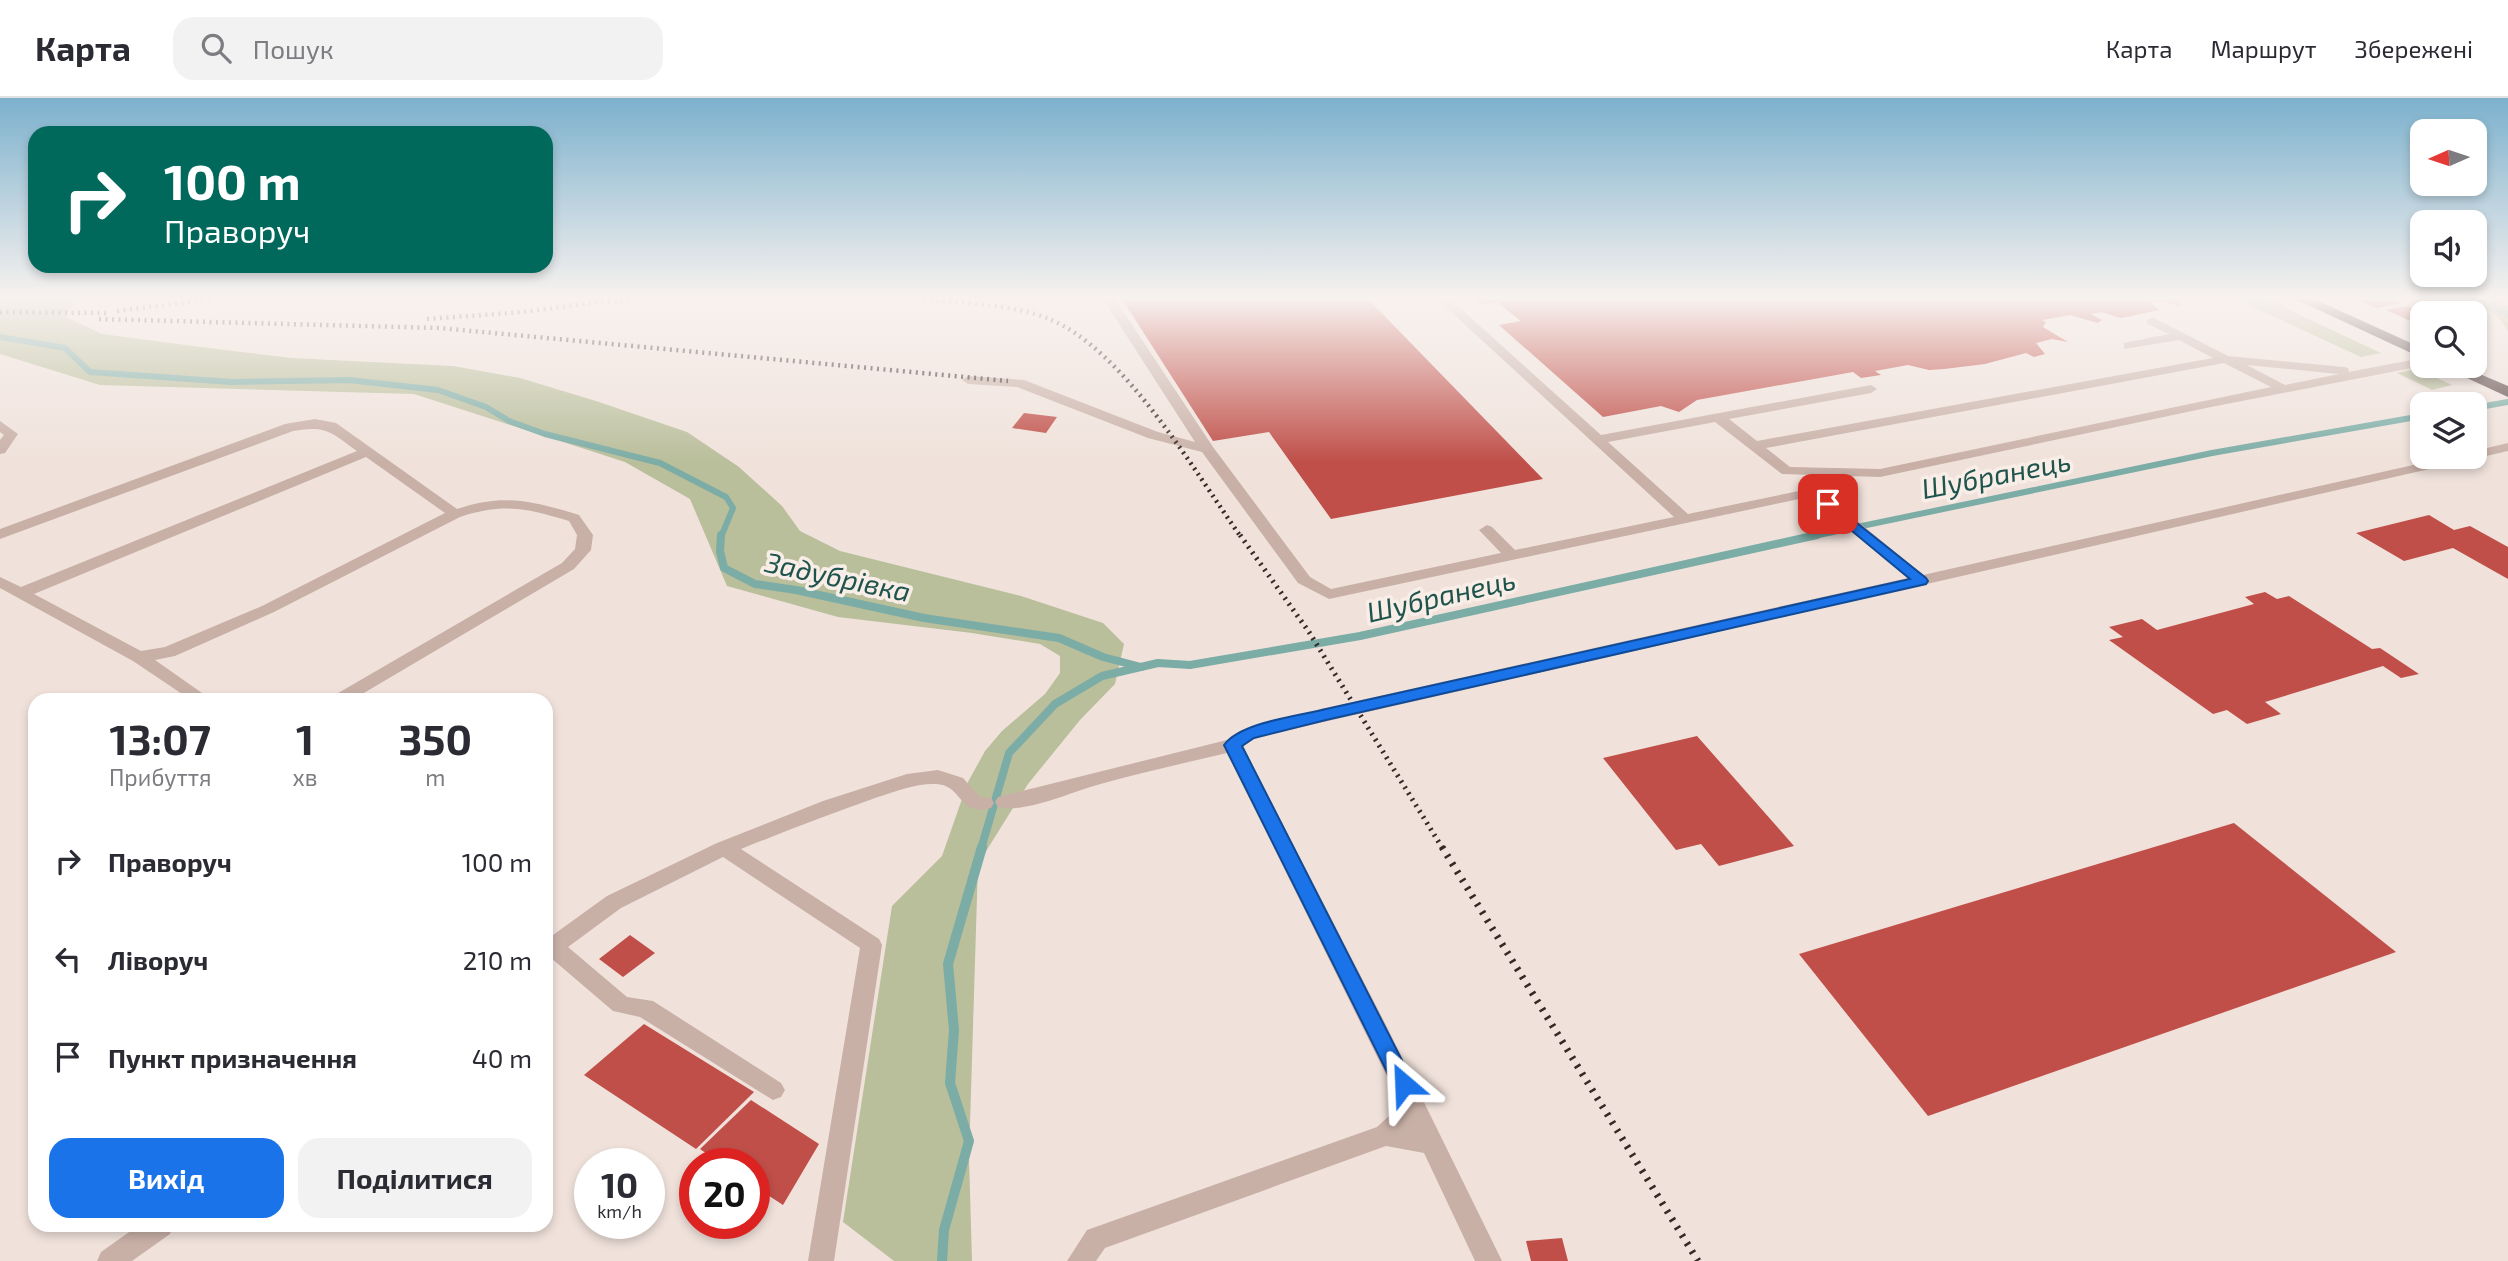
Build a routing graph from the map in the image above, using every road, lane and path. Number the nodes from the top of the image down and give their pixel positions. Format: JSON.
{"nodes":[{"id":1,"x":1144,"y":353,"type":"edge"},
{"id":2,"x":1502,"y":353,"type":"edge"},
{"id":3,"x":2214,"y":353,"type":"edge"},
{"id":4,"x":2225,"y":359,"type":"junction"},
{"id":5,"x":2410,"y":364,"type":"edge"},
{"id":6,"x":2363,"y":373,"type":"junction"},
{"id":7,"x":2476,"y":378,"type":"edge"},
{"id":8,"x":968,"y":380,"type":"dead end"},
{"id":9,"x":1871,"y":388,"type":"dead end"},
{"id":10,"x":2282,"y":388,"type":"junction"},
{"id":11,"x":2508,"y":392,"type":"edge"},
{"id":12,"x":1717,"y":417,"type":"junction"},
{"id":13,"x":0,"y":425,"type":"edge"},
{"id":14,"x":1597,"y":440,"type":"junction"},
{"id":15,"x":1755,"y":446,"type":"junction"},
{"id":16,"x":2508,"y":447,"type":"edge"},
{"id":17,"x":1207,"y":449,"type":"junction"},
{"id":18,"x":0,"y":450,"type":"edge"},
{"id":19,"x":367,"y":452,"type":"junction"},
{"id":20,"x":2487,"y":452,"type":"edge"},
{"id":21,"x":2414,"y":469,"type":"edge"},
{"id":22,"x":455,"y":514,"type":"junction"},
{"id":23,"x":1684,"y":518,"type":"junction"},
{"id":24,"x":1487,"y":530,"type":"dead end"},
{"id":25,"x":0,"y":534,"type":"edge"},
{"id":26,"x":1512,"y":556,"type":"junction"},
{"id":27,"x":1921,"y":581,"type":"junction"},
{"id":28,"x":0,"y":582,"type":"edge"},
{"id":29,"x":20,"y":593,"type":"junction"},
{"id":30,"x":139,"y":657,"type":"junction"},
{"id":31,"x":193,"y":693,"type":"edge"},
{"id":32,"x":351,"y":693,"type":"edge"},
{"id":33,"x":1233,"y":745,"type":"junction"},
{"id":34,"x":1005,"y":802,"type":"dead end"},
{"id":35,"x":985,"y":803,"type":"dead end"},
{"id":36,"x":724,"y":848,"type":"junction"},
{"id":37,"x":553,"y":946,"type":"edge"},
{"id":38,"x":553,"y":952,"type":"edge"},
{"id":39,"x":773,"y":1090,"type":"dead end"},
{"id":40,"x":1415,"y":1108,"type":"junction"},
{"id":41,"x":1386,"y":1135,"type":"junction"},
{"id":42,"x":1432,"y":1143,"type":"junction"},
{"id":43,"x":151,"y":1232,"type":"edge"},
{"id":44,"x":110,"y":1261,"type":"edge"},
{"id":45,"x":821,"y":1261,"type":"edge"},
{"id":46,"x":1080,"y":1261,"type":"edge"},
{"id":47,"x":1489,"y":1261,"type":"edge"}],
"edges":[{"from":1,"to":17,"type":"street"},
{"from":2,"to":14,"type":"street"},
{"from":3,"to":4,"type":"street"},
{"from":4,"to":6,"type":"street"},
{"from":4,"to":10,"type":"street"},
{"from":4,"to":15,"type":"street"},
{"from":5,"to":6,"type":"street"},
{"from":6,"to":10,"type":"street"},
{"from":7,"to":11,"type":"highway"},
{"from":8,"to":17,"type":"street"},
{"from":9,"to":12,"type":"street"},
{"from":10,"to":15,"type":"street"},
{"from":12,"to":14,"type":"street"},
{"from":12,"to":15,"type":"street"},
{"from":13,"to":18,"type":"street"},
{"from":14,"to":23,"type":"street"},
{"from":16,"to":20,"type":"street"},
{"from":17,"to":26,"type":"street"},
{"from":19,"to":22,"type":"street"},
{"from":19,"to":25,"type":"street"},
{"from":19,"to":29,"type":"street"},
{"from":21,"to":27,"type":"street"},
{"from":22,"to":30,"type":"street"},
{"from":22,"to":32,"type":"street"},
{"from":23,"to":26,"type":"street"},
{"from":23,"to":27,"type":"street"},
{"from":24,"to":26,"type":"street"},
{"from":27,"to":33,"type":"street"},
{"from":28,"to":29,"type":"street"},
{"from":29,"to":30,"type":"street"},
{"from":30,"to":31,"type":"street"},
{"from":33,"to":34,"type":"street"},
{"from":33,"to":40,"type":"street"},
{"from":35,"to":36,"type":"street"},
{"from":36,"to":37,"type":"street"},
{"from":36,"to":45,"type":"street"},
{"from":38,"to":39,"type":"street"},
{"from":40,"to":41,"type":"street"},
{"from":40,"to":42,"type":"street"},
{"from":41,"to":42,"type":"street"},
{"from":41,"to":46,"type":"street"},
{"from":42,"to":47,"type":"street"},
{"from":43,"to":44,"type":"street"}]}
